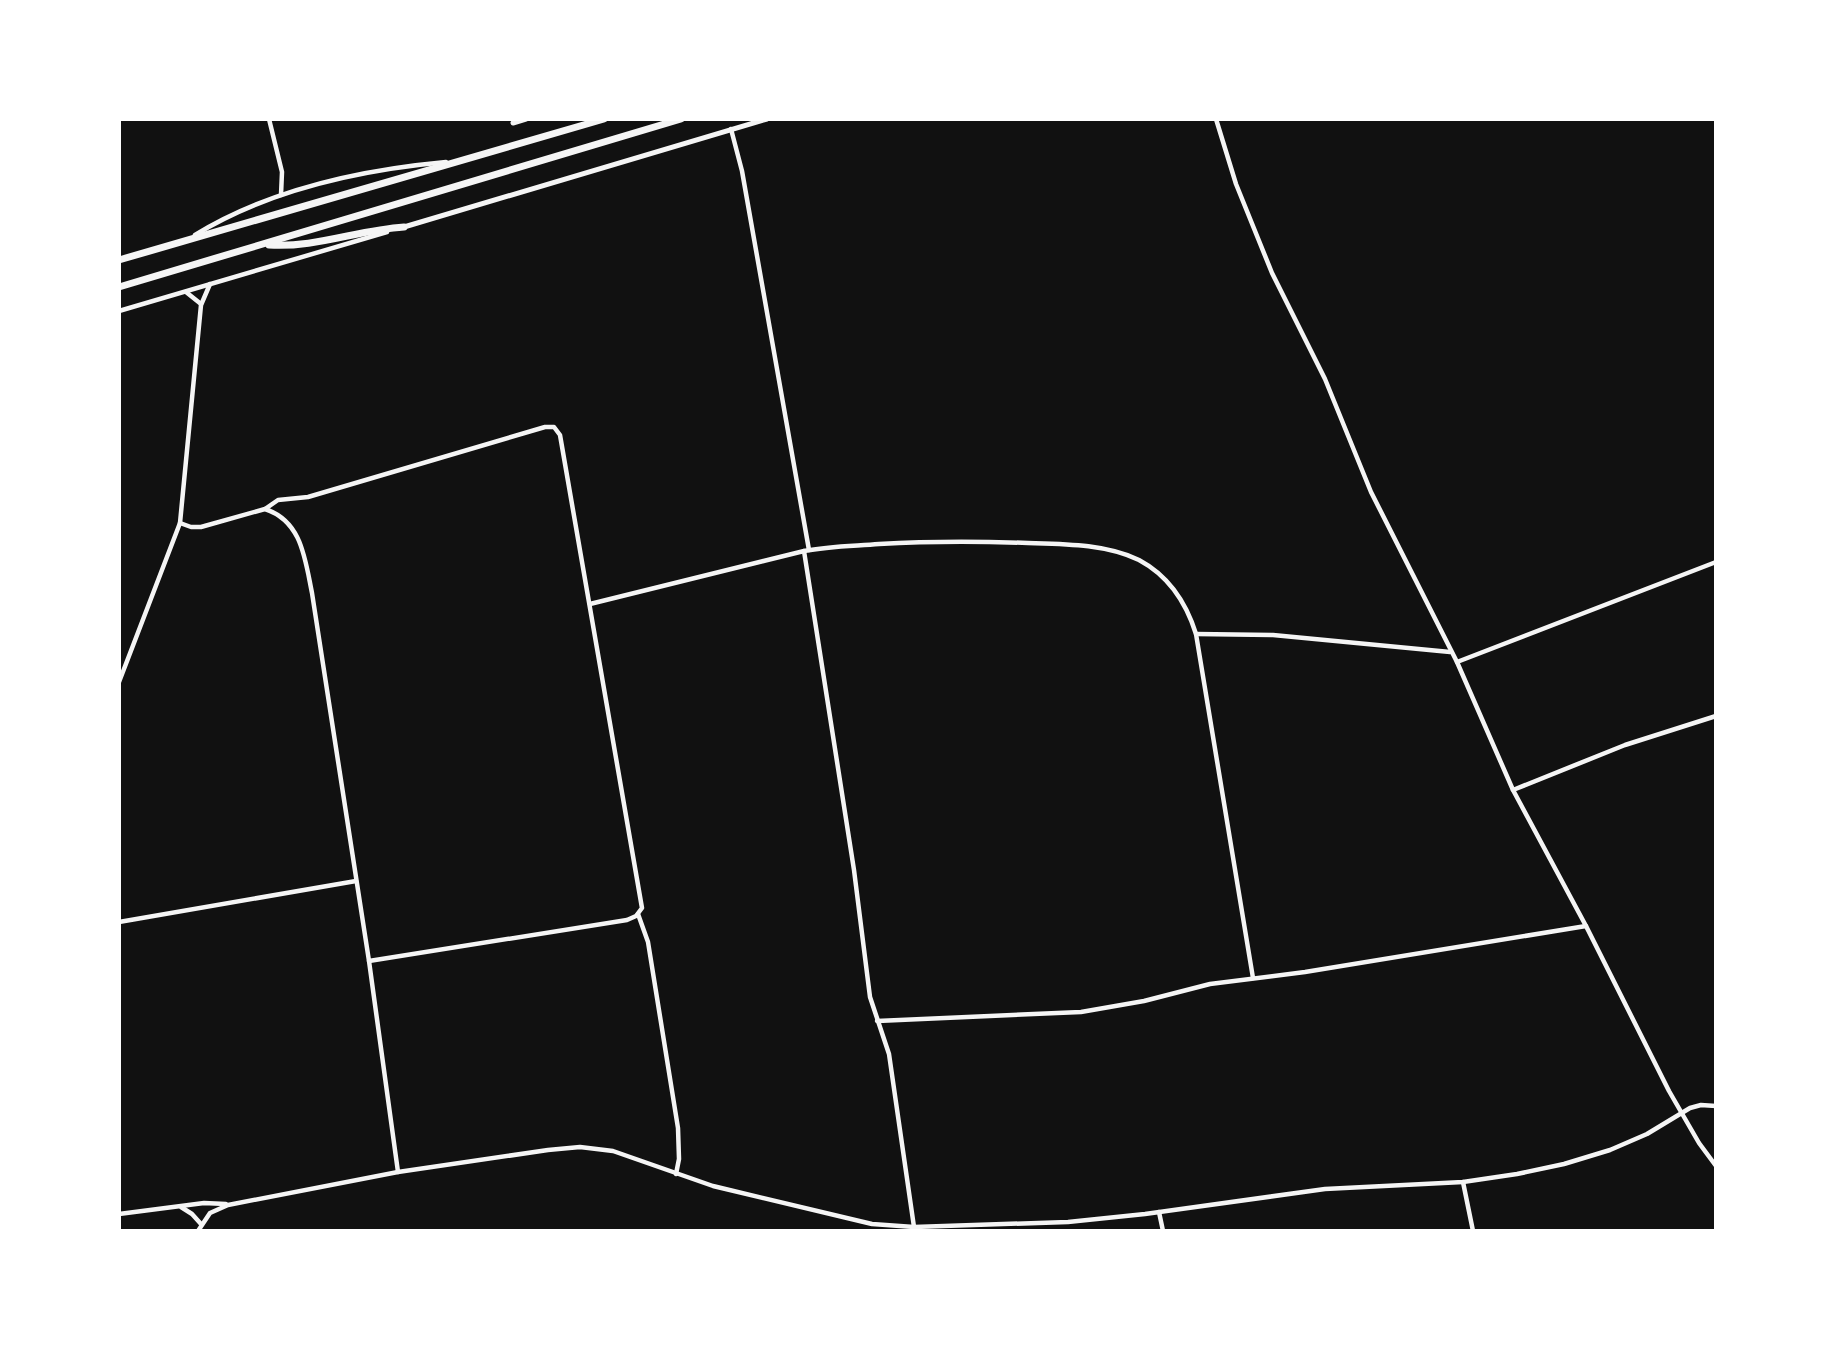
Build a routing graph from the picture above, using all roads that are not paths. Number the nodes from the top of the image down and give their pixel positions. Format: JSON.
{"nodes":[{"id":1,"x":269,"y":119,"type":"edge"},
{"id":2,"x":526,"y":119,"type":"edge"},
{"id":3,"x":604,"y":119,"type":"edge"},
{"id":4,"x":681,"y":119,"type":"edge"},
{"id":5,"x":767,"y":119,"type":"edge"},
{"id":6,"x":1216,"y":119,"type":"edge"},
{"id":7,"x":513,"y":123,"type":"dead end"},
{"id":8,"x":731,"y":129,"type":"junction"},
{"id":9,"x":461,"y":161,"type":"junction"},
{"id":10,"x":281,"y":195,"type":"junction"},
{"id":11,"x":404,"y":227,"type":"junction"},
{"id":12,"x":187,"y":240,"type":"junction"},
{"id":13,"x":261,"y":245,"type":"junction"},
{"id":14,"x":119,"y":260,"type":"edge"},
{"id":15,"x":210,"y":284,"type":"junction"},
{"id":16,"x":119,"y":287,"type":"edge"},
{"id":17,"x":185,"y":292,"type":"junction"},
{"id":18,"x":201,"y":305,"type":"junction"},
{"id":19,"x":119,"y":311,"type":"edge"},
{"id":20,"x":265,"y":509,"type":"junction"},
{"id":21,"x":180,"y":523,"type":"junction"},
{"id":22,"x":806,"y":550,"type":"junction"},
{"id":23,"x":1716,"y":562,"type":"edge"},
{"id":24,"x":590,"y":604,"type":"junction"},
{"id":25,"x":1196,"y":634,"type":"junction"},
{"id":26,"x":1451,"y":652,"type":"junction"},
{"id":27,"x":1457,"y":662,"type":"junction"},
{"id":28,"x":119,"y":681,"type":"edge"},
{"id":29,"x":1716,"y":716,"type":"edge"},
{"id":30,"x":1513,"y":790,"type":"junction"},
{"id":31,"x":356,"y":881,"type":"junction"},
{"id":32,"x":638,"y":914,"type":"junction"},
{"id":33,"x":119,"y":922,"type":"edge"},
{"id":34,"x":1586,"y":926,"type":"junction"},
{"id":35,"x":369,"y":961,"type":"junction"},
{"id":36,"x":1253,"y":978,"type":"junction"},
{"id":37,"x":877,"y":1021,"type":"junction"},
{"id":38,"x":1716,"y":1106,"type":"edge"},
{"id":39,"x":1681,"y":1113,"type":"junction"},
{"id":40,"x":1716,"y":1166,"type":"edge"},
{"id":41,"x":398,"y":1172,"type":"junction"},
{"id":42,"x":676,"y":1174,"type":"junction"},
{"id":43,"x":1463,"y":1182,"type":"junction"},
{"id":44,"x":228,"y":1205,"type":"junction"},
{"id":45,"x":180,"y":1207,"type":"junction"},
{"id":46,"x":1159,"y":1212,"type":"junction"},
{"id":47,"x":119,"y":1214,"type":"edge"},
{"id":48,"x":201,"y":1224,"type":"junction"},
{"id":49,"x":914,"y":1227,"type":"junction"},
{"id":50,"x":889,"y":1229,"type":"edge"},
{"id":51,"x":198,"y":1231,"type":"edge"},
{"id":52,"x":1163,"y":1231,"type":"edge"},
{"id":53,"x":1473,"y":1231,"type":"edge"}],
"edges":[{"from":1,"to":10,"type":"street"},
{"from":2,"to":7,"type":"street"},
{"from":3,"to":9,"type":"main road"},
{"from":4,"to":13,"type":"main road"},
{"from":5,"to":8,"type":"street"},
{"from":6,"to":26,"type":"street"},
{"from":8,"to":11,"type":"street"},
{"from":8,"to":22,"type":"street"},
{"from":9,"to":10,"type":"street"},
{"from":9,"to":12,"type":"main road"},
{"from":10,"to":12,"type":"street"},
{"from":11,"to":13,"type":"main road"},
{"from":11,"to":15,"type":"street"},
{"from":12,"to":14,"type":"main road"},
{"from":13,"to":16,"type":"main road"},
{"from":15,"to":17,"type":"street"},
{"from":15,"to":18,"type":"street"},
{"from":17,"to":18,"type":"street"},
{"from":17,"to":19,"type":"street"},
{"from":18,"to":21,"type":"street"},
{"from":20,"to":21,"type":"street"},
{"from":20,"to":24,"type":"street"},
{"from":20,"to":31,"type":"street"},
{"from":21,"to":28,"type":"street"},
{"from":22,"to":24,"type":"street"},
{"from":22,"to":25,"type":"street"},
{"from":22,"to":37,"type":"street"},
{"from":23,"to":27,"type":"street"},
{"from":24,"to":32,"type":"street"},
{"from":25,"to":26,"type":"street"},
{"from":25,"to":36,"type":"street"},
{"from":26,"to":27,"type":"street"},
{"from":27,"to":30,"type":"street"},
{"from":29,"to":30,"type":"street"},
{"from":30,"to":34,"type":"street"},
{"from":31,"to":33,"type":"street"},
{"from":31,"to":35,"type":"street"},
{"from":32,"to":35,"type":"street"},
{"from":32,"to":42,"type":"street"},
{"from":34,"to":36,"type":"street"},
{"from":34,"to":39,"type":"street"},
{"from":35,"to":41,"type":"street"},
{"from":36,"to":37,"type":"street"},
{"from":37,"to":49,"type":"street"},
{"from":38,"to":39,"type":"street"},
{"from":39,"to":40,"type":"street"},
{"from":39,"to":43,"type":"street"},
{"from":41,"to":42,"type":"street"},
{"from":41,"to":44,"type":"street"},
{"from":42,"to":50,"type":"street"},
{"from":43,"to":46,"type":"street"},
{"from":43,"to":53,"type":"street"},
{"from":44,"to":45,"type":"street"},
{"from":44,"to":48,"type":"street"},
{"from":45,"to":47,"type":"street"},
{"from":45,"to":48,"type":"street"},
{"from":46,"to":49,"type":"street"},
{"from":46,"to":52,"type":"street"},
{"from":48,"to":51,"type":"street"},
{"from":49,"to":50,"type":"street"}]}
